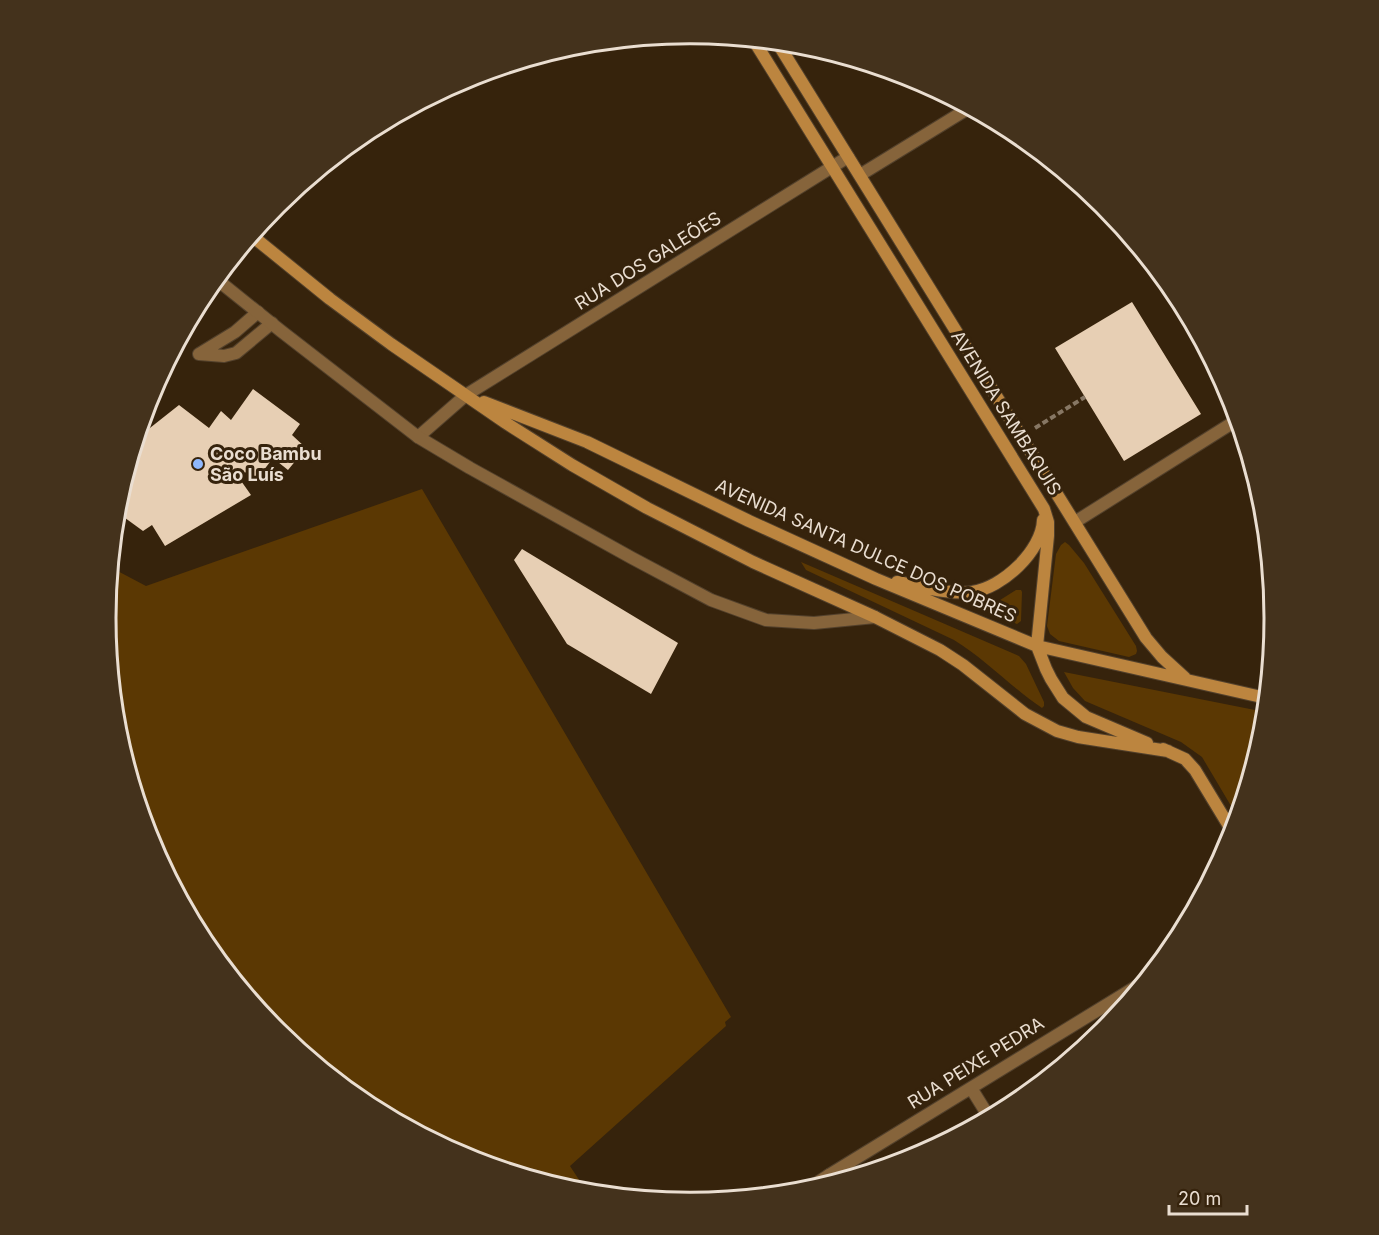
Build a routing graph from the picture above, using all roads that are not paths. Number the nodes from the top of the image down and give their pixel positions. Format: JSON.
{"nodes":[{"id":1,"x":758,"y":48,"type":"edge"},
{"id":2,"x":783,"y":52,"type":"edge"},
{"id":3,"x":962,"y":113,"type":"edge"},
{"id":4,"x":848,"y":157,"type":"junction"},
{"id":5,"x":832,"y":166,"type":"junction"},
{"id":6,"x":860,"y":175,"type":"junction"},
{"id":7,"x":257,"y":240,"type":"edge"},
{"id":8,"x":223,"y":284,"type":"edge"},
{"id":9,"x":258,"y":312,"type":"junction"},
{"id":10,"x":272,"y":323,"type":"junction"},
{"id":11,"x":466,"y":395,"type":"junction"},
{"id":12,"x":1230,"y":425,"type":"edge"},
{"id":13,"x":418,"y":437,"type":"junction"},
{"id":14,"x":1039,"y":501,"type":"junction"},
{"id":15,"x":1075,"y":522,"type":"junction"},
{"id":16,"x":876,"y":579,"type":"junction"},
{"id":17,"x":875,"y":617,"type":"junction"},
{"id":18,"x":1037,"y":646,"type":"junction"},
{"id":19,"x":1189,"y":681,"type":"junction"},
{"id":20,"x":1258,"y":696,"type":"edge"},
{"id":21,"x":1168,"y":751,"type":"junction"},
{"id":22,"x":1226,"y":821,"type":"edge"},
{"id":23,"x":1123,"y":994,"type":"edge"},
{"id":24,"x":971,"y":1088,"type":"junction"},
{"id":25,"x":984,"y":1110,"type":"edge"},
{"id":26,"x":832,"y":1173,"type":"edge"}],
"edges":[{"from":1,"to":5,"type":"main road","name":"AVENIDA SAMBAQUIS"},
{"from":2,"to":4,"type":"main road","name":"AVENIDA SAMBAQUIS"},
{"from":3,"to":6,"type":"street"},
{"from":4,"to":5,"type":"street","name":"RUA DOS GALEÕES"},
{"from":4,"to":6,"type":"main road","name":"AVENIDA SAMBAQUIS"},
{"from":5,"to":11,"type":"street","name":"RUA DOS GALEÕES"},
{"from":5,"to":14,"type":"main road","name":"AVENIDA SAMBAQUIS"},
{"from":6,"to":15,"type":"main road","name":"AVENIDA SAMBAQUIS"},
{"from":7,"to":11,"type":"main road","name":"AVENIDA SANTA DULCE DOS POBRES"},
{"from":8,"to":9,"type":"street"},
{"from":9,"to":10,"type":"street"},
{"from":9,"to":10,"type":"street"},
{"from":10,"to":13,"type":"street"},
{"from":11,"to":13,"type":"street","name":"RUA DOS GALEÕES"},
{"from":11,"to":16,"type":"main road","name":"AVENIDA SANTA DULCE DOS POBRES"},
{"from":11,"to":17,"type":"main road","name":"AVENIDA SANTA DULCE DOS POBRES"},
{"from":12,"to":15,"type":"street"},
{"from":13,"to":17,"type":"street"},
{"from":14,"to":16,"type":"main road"},
{"from":14,"to":18,"type":"main road","name":"AVENIDA SAMBAQUIS"},
{"from":15,"to":19,"type":"main road","name":"AVENIDA SAMBAQUIS"},
{"from":16,"to":18,"type":"main road","name":"AVENIDA SANTA DULCE DOS POBRES"},
{"from":17,"to":21,"type":"main road","name":"AVENIDA SANTA DULCE DOS POBRES"},
{"from":18,"to":19,"type":"main road","name":"AVENIDA SANTA DULCE DOS POBRES"},
{"from":18,"to":21,"type":"main road","name":"AVENIDA SAMBAQUIS"},
{"from":19,"to":20,"type":"main road","name":"AVENIDA SANTA DULCE DOS POBRES"},
{"from":21,"to":22,"type":"main road","name":"AVENIDA SAMBAQUIS"},
{"from":23,"to":24,"type":"street","name":"RUA PEIXE PEDRA"},
{"from":24,"to":25,"type":"street"},
{"from":24,"to":26,"type":"street","name":"RUA PEIXE PEDRA"}]}
